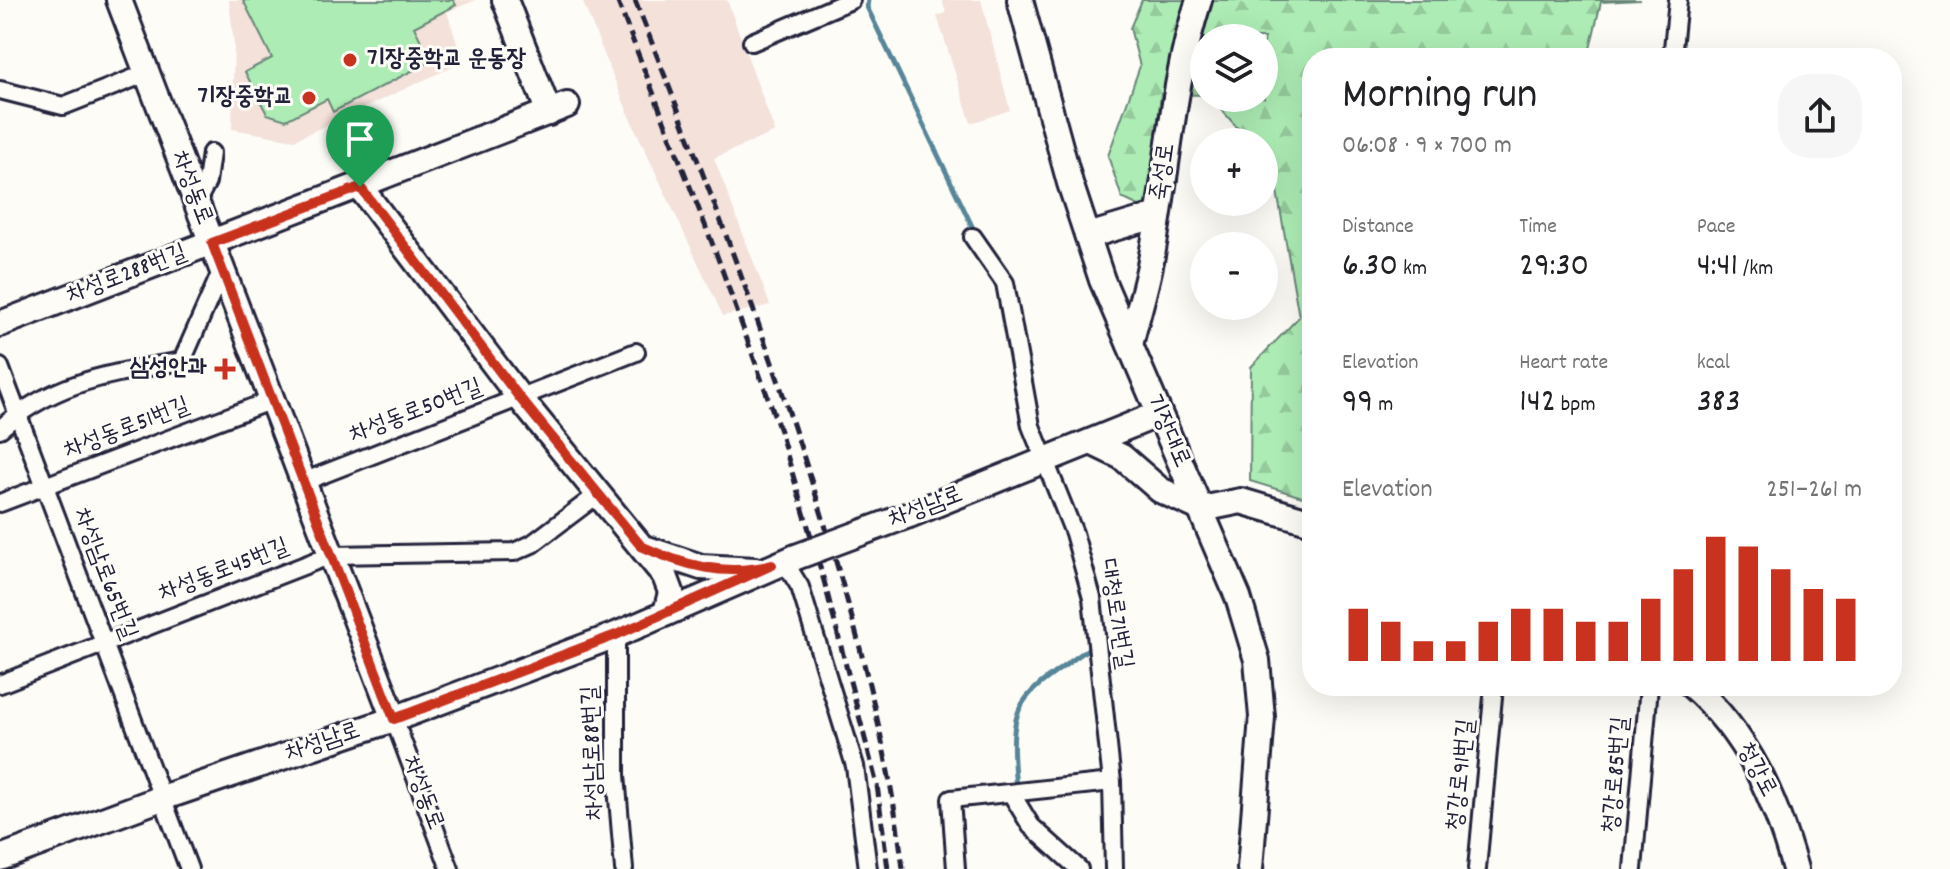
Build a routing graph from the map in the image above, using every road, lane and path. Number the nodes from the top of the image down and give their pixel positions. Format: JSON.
{"nodes":[{"id":1,"x":119,"y":0,"type":"edge"},
{"id":2,"x":505,"y":0,"type":"edge"},
{"id":3,"x":850,"y":0,"type":"edge"},
{"id":4,"x":1020,"y":0,"type":"edge"},
{"id":5,"x":1199,"y":0,"type":"edge"},
{"id":6,"x":1678,"y":0,"type":"edge"},
{"id":7,"x":752,"y":42,"type":"dead end"},
{"id":8,"x":1673,"y":48,"type":"edge"},
{"id":9,"x":147,"y":73,"type":"junction"},
{"id":10,"x":0,"y":90,"type":"edge"},
{"id":11,"x":211,"y":153,"type":"dead end"},
{"id":12,"x":360,"y":187,"type":"junction"},
{"id":13,"x":196,"y":203,"type":"junction"},
{"id":14,"x":1158,"y":215,"type":"junction"},
{"id":15,"x":1088,"y":236,"type":"junction"},
{"id":16,"x":973,"y":237,"type":"dead end"},
{"id":17,"x":212,"y":243,"type":"junction"},
{"id":18,"x":222,"y":270,"type":"junction"},
{"id":19,"x":0,"y":324,"type":"edge"},
{"id":20,"x":1130,"y":345,"type":"junction"},
{"id":21,"x":636,"y":352,"type":"dead end"},
{"id":22,"x":0,"y":367,"type":"edge"},
{"id":23,"x":519,"y":397,"type":"junction"},
{"id":24,"x":272,"y":400,"type":"junction"},
{"id":25,"x":1159,"y":414,"type":"junction"},
{"id":26,"x":18,"y":415,"type":"junction"},
{"id":27,"x":0,"y":429,"type":"edge"},
{"id":28,"x":1091,"y":442,"type":"junction"},
{"id":29,"x":1044,"y":461,"type":"junction"},
{"id":30,"x":303,"y":482,"type":"junction"},
{"id":31,"x":45,"y":486,"type":"junction"},
{"id":32,"x":597,"y":495,"type":"junction"},
{"id":33,"x":0,"y":503,"type":"edge"},
{"id":34,"x":1202,"y":509,"type":"junction"},
{"id":35,"x":1302,"y":519,"type":"edge"},
{"id":36,"x":641,"y":546,"type":"junction"},
{"id":37,"x":331,"y":555,"type":"junction"},
{"id":38,"x":784,"y":561,"type":"junction"},
{"id":39,"x":666,"y":613,"type":"junction"},
{"id":40,"x":616,"y":635,"type":"junction"},
{"id":41,"x":104,"y":643,"type":"junction"},
{"id":42,"x":0,"y":684,"type":"edge"},
{"id":43,"x":1493,"y":696,"type":"edge"},
{"id":44,"x":1648,"y":696,"type":"edge"},
{"id":45,"x":1702,"y":696,"type":"edge"},
{"id":46,"x":394,"y":719,"type":"junction"},
{"id":47,"x":1112,"y":782,"type":"junction"},
{"id":48,"x":1011,"y":793,"type":"junction"},
{"id":49,"x":162,"y":798,"type":"junction"},
{"id":50,"x":0,"y":858,"type":"edge"},
{"id":51,"x":446,"y":868,"type":"edge"},
{"id":52,"x":189,"y":869,"type":"edge"},
{"id":53,"x":624,"y":869,"type":"edge"},
{"id":54,"x":868,"y":869,"type":"edge"},
{"id":55,"x":956,"y":869,"type":"edge"},
{"id":56,"x":1079,"y":869,"type":"edge"},
{"id":57,"x":1114,"y":869,"type":"edge"},
{"id":58,"x":1250,"y":869,"type":"edge"},
{"id":59,"x":1477,"y":869,"type":"edge"},
{"id":60,"x":1633,"y":869,"type":"edge"},
{"id":61,"x":1795,"y":869,"type":"edge"}],
"edges":[{"from":1,"to":9,"type":"street","name":"차성동로"},
{"from":2,"to":12,"type":"street","name":"차성로288번길"},
{"from":3,"to":7,"type":"street"},
{"from":4,"to":15,"type":"street","name":"기장대로"},
{"from":5,"to":14,"type":"street","name":"죽성로"},
{"from":6,"to":8,"type":"street"},
{"from":9,"to":10,"type":"street"},
{"from":9,"to":13,"type":"street","name":"차성동로"},
{"from":11,"to":13,"type":"street"},
{"from":12,"to":17,"type":"street","name":"차성로288번길"},
{"from":12,"to":23,"type":"street"},
{"from":13,"to":17,"type":"street","name":"차성동로"},
{"from":14,"to":15,"type":"street"},
{"from":14,"to":20,"type":"street","name":"죽성로"},
{"from":15,"to":20,"type":"street","name":"기장대로"},
{"from":16,"to":29,"type":"street"},
{"from":17,"to":18,"type":"street","name":"차성동로"},
{"from":17,"to":19,"type":"street","name":"차성로288번길"},
{"from":18,"to":24,"type":"street","name":"차성동로"},
{"from":18,"to":26,"type":"street"},
{"from":20,"to":25,"type":"street","name":"기장대로"},
{"from":21,"to":23,"type":"street","name":"차성동로50번길"},
{"from":22,"to":26,"type":"street","name":"차성남로65번길"},
{"from":23,"to":30,"type":"street","name":"차성동로50번길"},
{"from":23,"to":32,"type":"street"},
{"from":24,"to":30,"type":"street","name":"차성동로"},
{"from":24,"to":31,"type":"street","name":"차성동로51번길"},
{"from":25,"to":28,"type":"street","name":"차성남로"},
{"from":25,"to":34,"type":"street","name":"기장대로"},
{"from":26,"to":27,"type":"street"},
{"from":26,"to":31,"type":"street","name":"차성남로65번길"},
{"from":28,"to":29,"type":"street","name":"차성남로"},
{"from":28,"to":34,"type":"street"},
{"from":29,"to":38,"type":"street","name":"차성남로","bridge":true},
{"from":29,"to":47,"type":"street","name":"대청로71번길"},
{"from":30,"to":37,"type":"street","name":"차성동로"},
{"from":31,"to":33,"type":"street","name":"차성동로51번길"},
{"from":31,"to":41,"type":"street","name":"차성남로65번길"},
{"from":32,"to":36,"type":"street"},
{"from":32,"to":37,"type":"street"},
{"from":34,"to":35,"type":"street"},
{"from":34,"to":58,"type":"street","name":"기장대로"},
{"from":36,"to":38,"type":"street"},
{"from":36,"to":39,"type":"street"},
{"from":37,"to":41,"type":"street","name":"차성동로45번길"},
{"from":37,"to":46,"type":"street","name":"차성동로"},
{"from":38,"to":39,"type":"street","name":"차성남로"},
{"from":38,"to":54,"type":"street"},
{"from":39,"to":40,"type":"street","name":"차성남로"},
{"from":40,"to":46,"type":"street","name":"차성남로"},
{"from":40,"to":53,"type":"street","name":"차성남로88번길"},
{"from":41,"to":42,"type":"street","name":"차성동로45번길"},
{"from":41,"to":49,"type":"street","name":"차성남로65번길"},
{"from":43,"to":59,"type":"street","name":"청강로91번길"},
{"from":44,"to":60,"type":"street","name":"청강로85번길"},
{"from":45,"to":61,"type":"street","name":"청강로"},
{"from":46,"to":49,"type":"street","name":"차성남로"},
{"from":46,"to":51,"type":"street","name":"차성동로"},
{"from":47,"to":48,"type":"street"},
{"from":47,"to":57,"type":"street","name":"대청로71번길"},
{"from":48,"to":55,"type":"street"},
{"from":48,"to":56,"type":"street"},
{"from":49,"to":50,"type":"street","name":"차성남로"},
{"from":49,"to":52,"type":"street","name":"차성남로65번길"}]}
